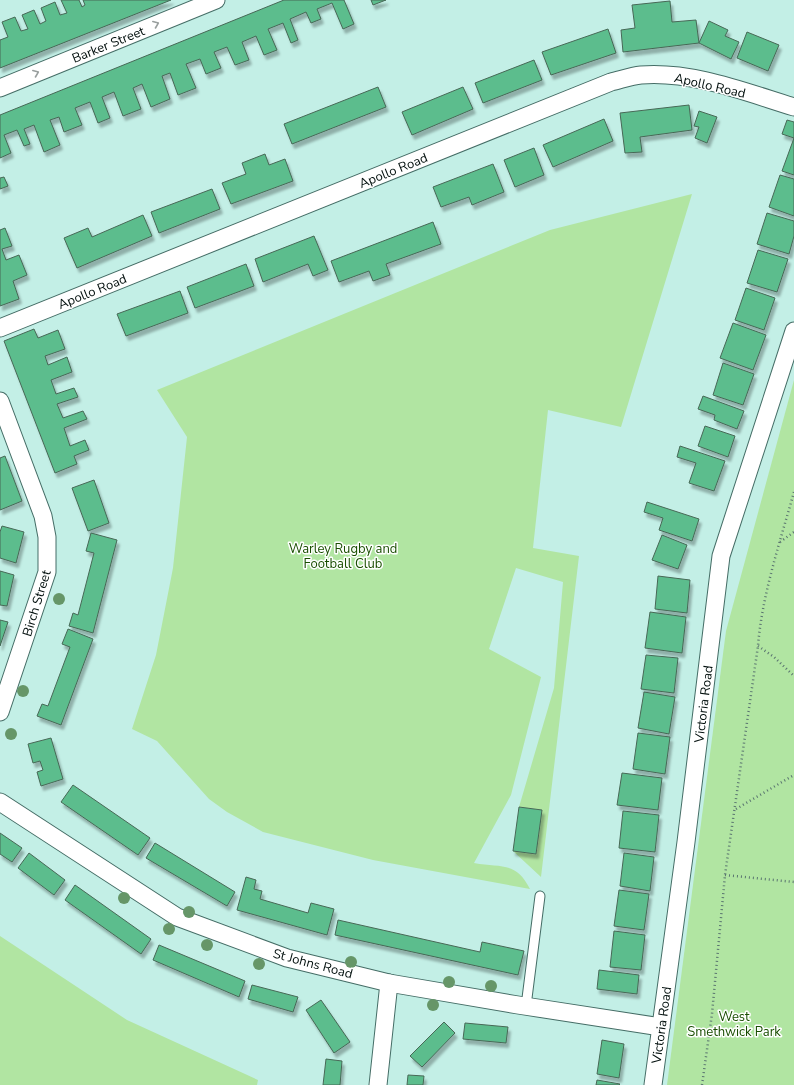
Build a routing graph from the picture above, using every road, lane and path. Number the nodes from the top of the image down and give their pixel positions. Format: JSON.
{"nodes":[{"id":1,"x":216,"y":0,"type":"edge"},
{"id":2,"x":0,"y":88,"type":"edge"},
{"id":3,"x":794,"y":107,"type":"edge"},
{"id":4,"x":0,"y":328,"type":"edge"},
{"id":5,"x":794,"y":331,"type":"edge"},
{"id":6,"x":0,"y":402,"type":"edge"},
{"id":7,"x":794,"y":492,"type":"edge"},
{"id":8,"x":794,"y":532,"type":"edge"},
{"id":9,"x":780,"y":542,"type":"junction"},
{"id":10,"x":758,"y":646,"type":"junction"},
{"id":11,"x":794,"y":676,"type":"edge"},
{"id":12,"x":0,"y":712,"type":"edge"},
{"id":13,"x":794,"y":775,"type":"edge"},
{"id":14,"x":0,"y":802,"type":"edge"},
{"id":15,"x":736,"y":809,"type":"junction"},
{"id":16,"x":725,"y":875,"type":"junction"},
{"id":17,"x":794,"y":882,"type":"edge"},
{"id":18,"x":540,"y":896,"type":"dead end"},
{"id":19,"x":389,"y":982,"type":"junction"},
{"id":20,"x":526,"y":1006,"type":"junction"},
{"id":21,"x":661,"y":1027,"type":"junction"},
{"id":22,"x":378,"y":1085,"type":"edge"},
{"id":23,"x":652,"y":1085,"type":"edge"},
{"id":24,"x":702,"y":1085,"type":"edge"}],
"edges":[{"from":2,"to":1,"type":"street","name":"Barker Street","one_way":true},
{"from":3,"to":4,"type":"street","name":"Apollo Road"},
{"from":5,"to":21,"type":"street","name":"Victoria Road"},
{"from":6,"to":12,"type":"street","name":"Birch Street"},
{"from":7,"to":9,"type":"path"},
{"from":8,"to":9,"type":"path"},
{"from":9,"to":10,"type":"path"},
{"from":10,"to":11,"type":"path"},
{"from":10,"to":15,"type":"path"},
{"from":13,"to":15,"type":"path"},
{"from":14,"to":19,"type":"street","name":"St Johns Road"},
{"from":15,"to":16,"type":"path"},
{"from":16,"to":17,"type":"path"},
{"from":16,"to":24,"type":"path"},
{"from":18,"to":20,"type":"lane"},
{"from":19,"to":20,"type":"street","name":"St Johns Road"},
{"from":19,"to":22,"type":"street"},
{"from":20,"to":21,"type":"street","name":"St Johns Road"},
{"from":21,"to":23,"type":"street","name":"Victoria Road"}]}
